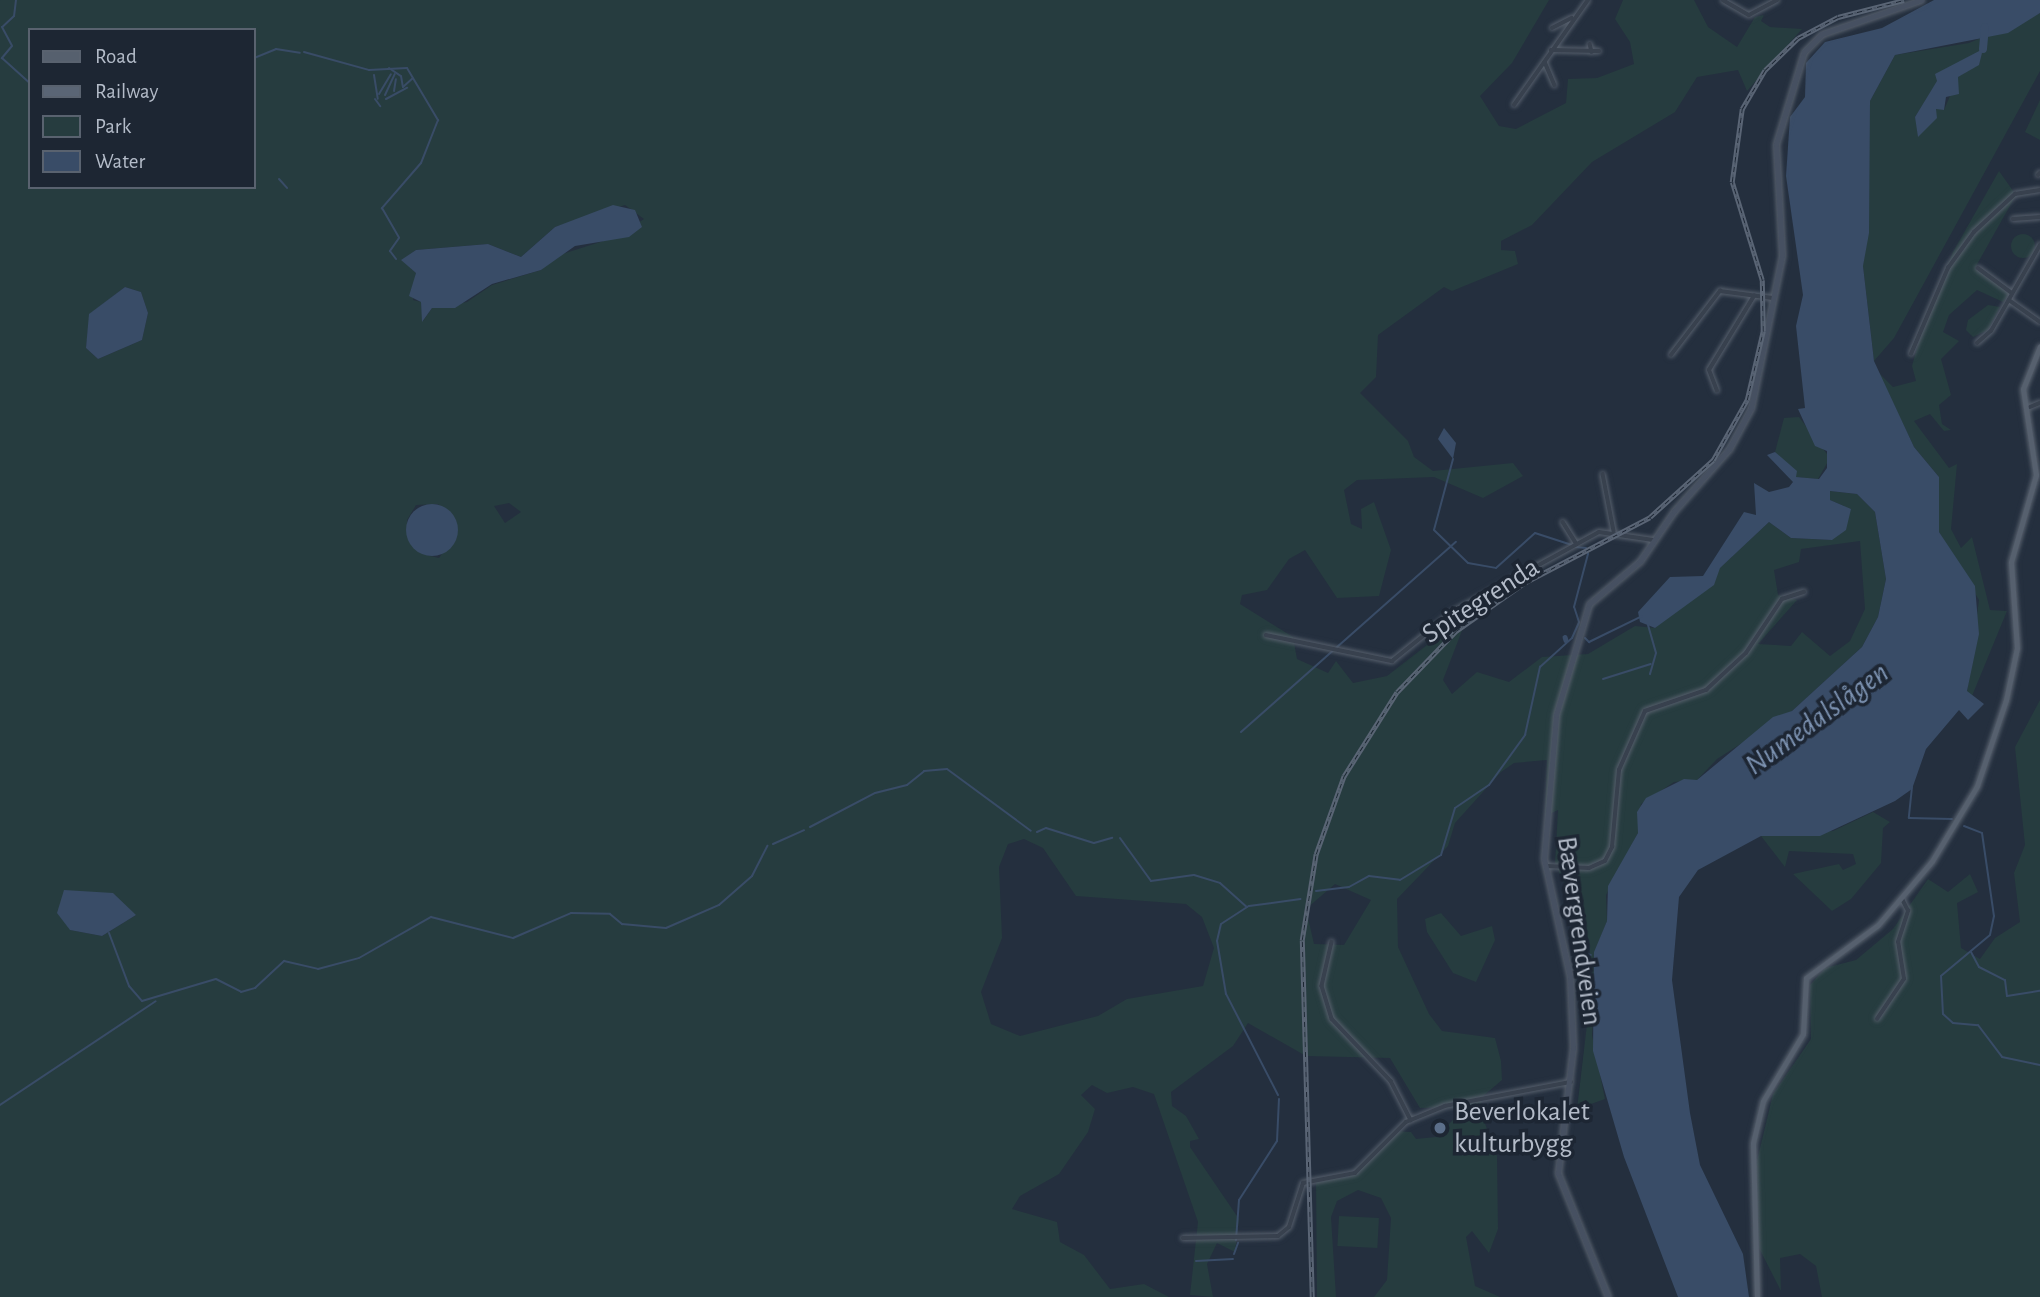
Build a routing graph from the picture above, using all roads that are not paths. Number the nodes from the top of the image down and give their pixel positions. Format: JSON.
{"nodes":[{"id":1,"x":1588,"y":0,"type":"edge"},
{"id":2,"x":1723,"y":0,"type":"edge"},
{"id":3,"x":1777,"y":0,"type":"edge"},
{"id":4,"x":1922,"y":0,"type":"edge"},
{"id":5,"x":1574,"y":18,"type":"junction"},
{"id":6,"x":1552,"y":28,"type":"dead end"},
{"id":7,"x":1590,"y":44,"type":"dead end"},
{"id":8,"x":1551,"y":50,"type":"junction"},
{"id":9,"x":1599,"y":51,"type":"dead end"},
{"id":10,"x":1592,"y":52,"type":"junction"},
{"id":11,"x":1545,"y":62,"type":"junction"},
{"id":12,"x":1555,"y":85,"type":"dead end"},
{"id":13,"x":1514,"y":106,"type":"dead end"},
{"id":14,"x":2040,"y":190,"type":"edge"},
{"id":15,"x":2040,"y":217,"type":"edge"},
{"id":16,"x":2013,"y":219,"type":"dead end"},
{"id":17,"x":2040,"y":245,"type":"edge"},
{"id":18,"x":1978,"y":268,"type":"dead end"},
{"id":19,"x":2012,"y":293,"type":"junction"},
{"id":20,"x":1754,"y":296,"type":"junction"},
{"id":21,"x":1775,"y":298,"type":"junction"},
{"id":22,"x":2008,"y":300,"type":"junction"},
{"id":23,"x":2040,"y":322,"type":"edge"},
{"id":24,"x":1978,"y":343,"type":"dead end"},
{"id":25,"x":2040,"y":346,"type":"edge"},
{"id":26,"x":1911,"y":354,"type":"dead end"},
{"id":27,"x":1671,"y":355,"type":"dead end"},
{"id":28,"x":1717,"y":391,"type":"dead end"},
{"id":29,"x":2040,"y":403,"type":"edge"},
{"id":30,"x":2030,"y":407,"type":"dead end"},
{"id":31,"x":2038,"y":460,"type":"edge"},
{"id":32,"x":1602,"y":474,"type":"dead end"},
{"id":33,"x":1563,"y":522,"type":"dead end"},
{"id":34,"x":1614,"y":531,"type":"junction"},
{"id":35,"x":1654,"y":540,"type":"junction"},
{"id":36,"x":1577,"y":544,"type":"junction"},
{"id":37,"x":1804,"y":592,"type":"dead end"},
{"id":38,"x":1266,"y":635,"type":"dead end"},
{"id":39,"x":1545,"y":866,"type":"junction"},
{"id":40,"x":1902,"y":899,"type":"junction"},
{"id":41,"x":1332,"y":942,"type":"dead end"},
{"id":42,"x":1877,"y":1019,"type":"dead end"},
{"id":43,"x":1571,"y":1082,"type":"junction"},
{"id":44,"x":1411,"y":1119,"type":"junction"},
{"id":45,"x":1183,"y":1238,"type":"dead end"},
{"id":46,"x":1608,"y":1297,"type":"edge"},
{"id":47,"x":1757,"y":1297,"type":"edge"}],
"edges":[{"from":1,"to":5,"type":"street"},
{"from":2,"to":3,"type":"street"},
{"from":4,"to":21,"type":"main road","name":"Bævergrendveien"},
{"from":5,"to":6,"type":"street"},
{"from":5,"to":8,"type":"street"},
{"from":7,"to":10,"type":"street"},
{"from":8,"to":10,"type":"street"},
{"from":8,"to":11,"type":"street"},
{"from":9,"to":10,"type":"street"},
{"from":11,"to":12,"type":"street"},
{"from":11,"to":13,"type":"street"},
{"from":14,"to":26,"type":"street"},
{"from":15,"to":16,"type":"street"},
{"from":17,"to":19,"type":"street"},
{"from":18,"to":19,"type":"street"},
{"from":19,"to":22,"type":"street"},
{"from":20,"to":21,"type":"street"},
{"from":20,"to":27,"type":"street"},
{"from":20,"to":28,"type":"street"},
{"from":21,"to":35,"type":"main road","name":"Bævergrendveien"},
{"from":22,"to":23,"type":"street"},
{"from":22,"to":24,"type":"street"},
{"from":25,"to":31,"type":"main road"},
{"from":29,"to":30,"type":"street"},
{"from":31,"to":40,"type":"main road"},
{"from":32,"to":34,"type":"street"},
{"from":33,"to":36,"type":"street"},
{"from":34,"to":35,"type":"street"},
{"from":34,"to":36,"type":"street","name":"Spitegrenda"},
{"from":35,"to":39,"type":"main road","name":"Bævergrendveien"},
{"from":36,"to":38,"type":"street","name":"Spitegrenda"},
{"from":37,"to":39,"type":"street"},
{"from":39,"to":43,"type":"main road","name":"Bævergrendveien"},
{"from":40,"to":42,"type":"street"},
{"from":40,"to":47,"type":"main road"},
{"from":41,"to":44,"type":"street"},
{"from":43,"to":44,"type":"street"},
{"from":43,"to":46,"type":"main road","name":"Bævergrendveien"},
{"from":44,"to":45,"type":"street"}]}
